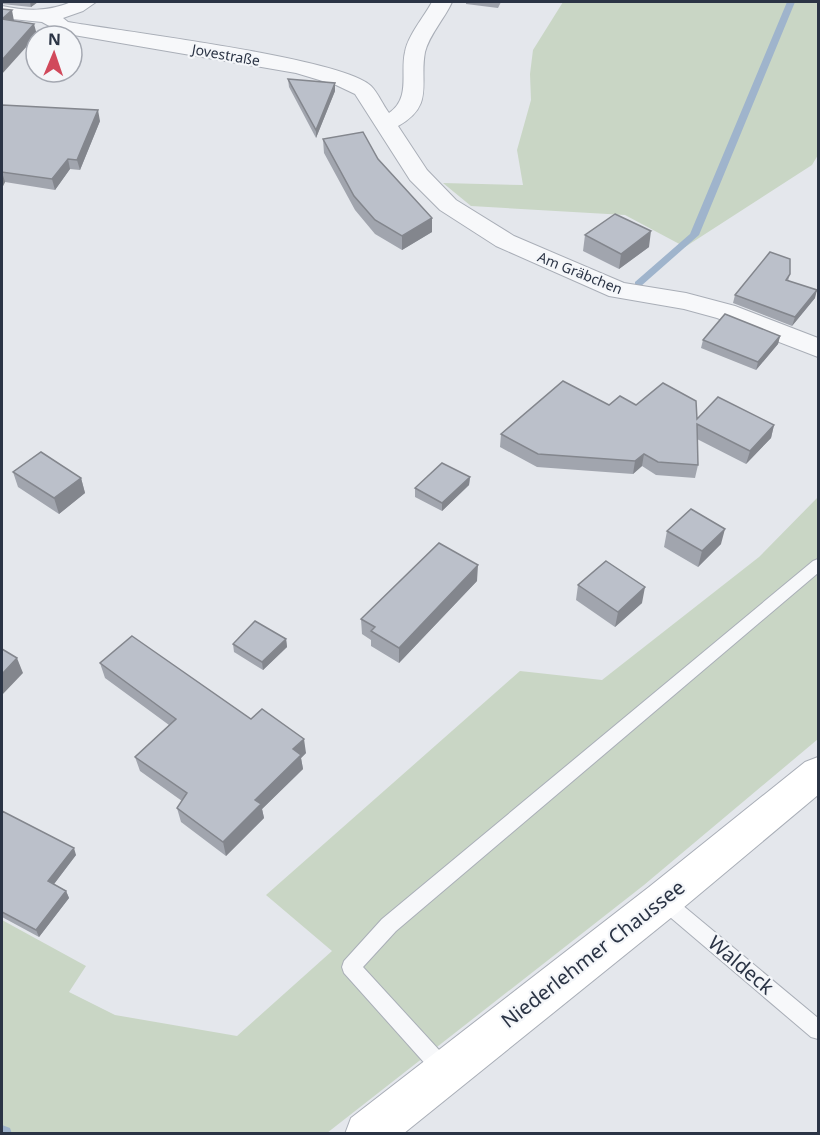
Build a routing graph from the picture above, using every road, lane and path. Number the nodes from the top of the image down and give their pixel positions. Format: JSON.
{"nodes":[{"id":1,"x":86,"y":2,"type":"edge"},
{"id":2,"x":442,"y":2,"type":"edge"},
{"id":3,"x":2,"y":12,"type":"edge"},
{"id":4,"x":48,"y":17,"type":"junction"},
{"id":5,"x":387,"y":123,"type":"junction"},
{"id":6,"x":819,"y":348,"type":"edge"},
{"id":7,"x":819,"y":565,"type":"edge"},
{"id":8,"x":819,"y":773,"type":"edge"},
{"id":9,"x":663,"y":900,"type":"junction"},
{"id":10,"x":819,"y":1030,"type":"edge"},
{"id":11,"x":444,"y":1070,"type":"junction"},
{"id":12,"x":367,"y":1134,"type":"edge"}],
"edges":[{"from":1,"to":4,"type":"street","name":"Jovestraße"},
{"from":2,"to":5,"type":"street"},
{"from":3,"to":4,"type":"street","name":"Jovestraße"},
{"from":4,"to":5,"type":"street","name":"Jovestraße"},
{"from":5,"to":6,"type":"street","name":"Am Gräbchen"},
{"from":7,"to":11,"type":"lane"},
{"from":8,"to":9,"type":"main road","name":"Niederlehmer Chaussee"},
{"from":9,"to":10,"type":"lane","name":"Waldeck"},
{"from":9,"to":11,"type":"main road","name":"Niederlehmer Chaussee"},
{"from":11,"to":12,"type":"main road","name":"Niederlehmer Chaussee"}]}
